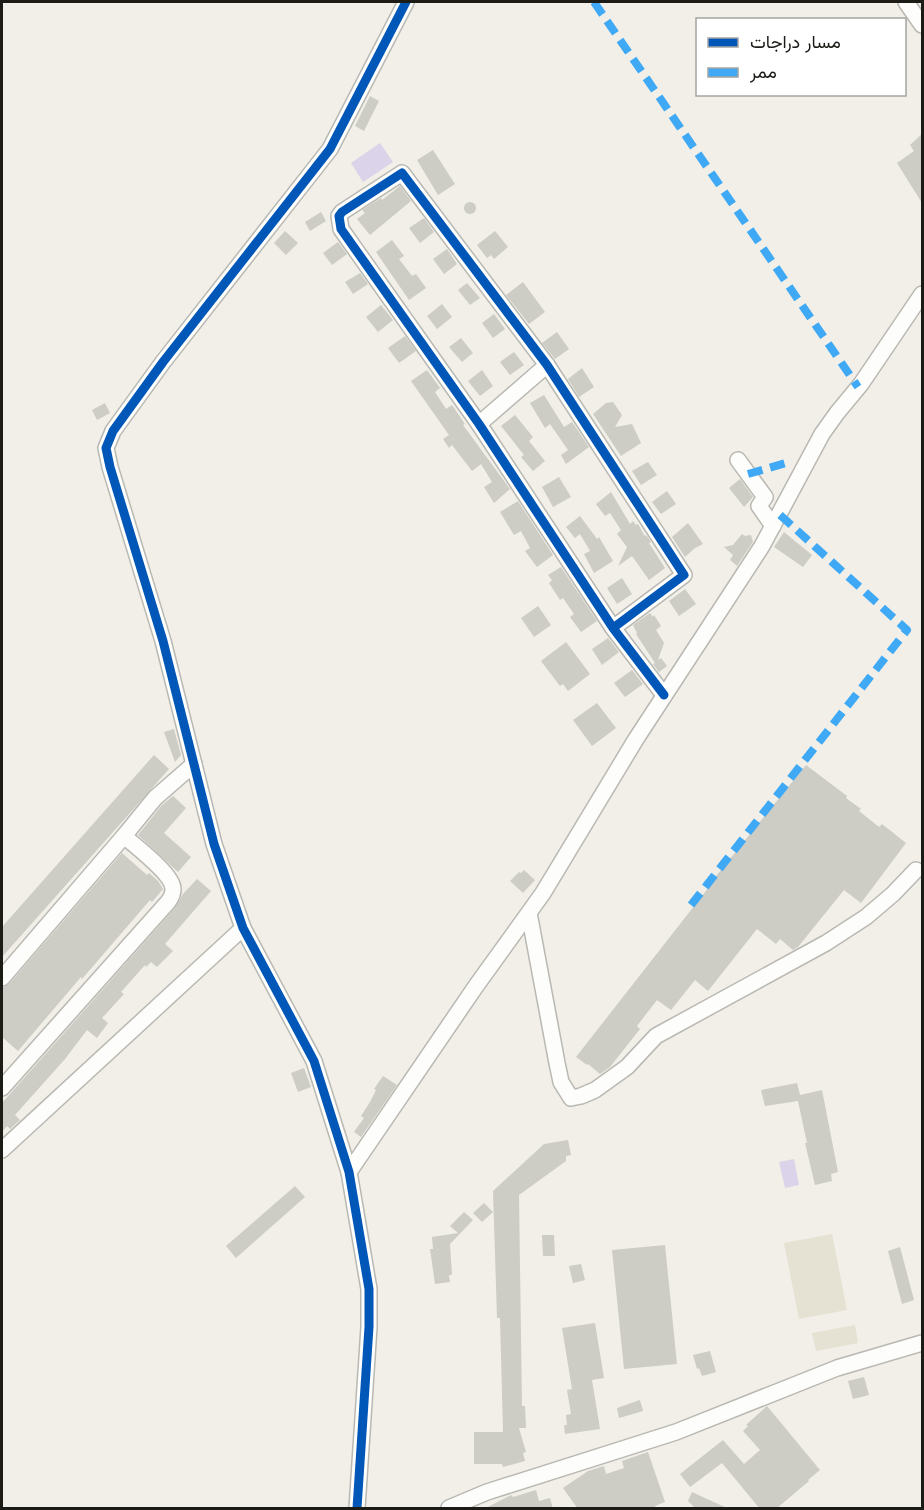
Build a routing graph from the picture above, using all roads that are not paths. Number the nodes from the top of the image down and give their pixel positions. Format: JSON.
{"nodes":[{"id":1,"x":406,"y":2,"type":"edge"},
{"id":2,"x":906,"y":2,"type":"edge"},
{"id":3,"x":922,"y":26,"type":"edge"},
{"id":4,"x":922,"y":294,"type":"edge"},
{"id":5,"x":547,"y":365,"type":"junction"},
{"id":6,"x":479,"y":424,"type":"junction"},
{"id":7,"x":738,"y":460,"type":"dead end"},
{"id":8,"x":773,"y":526,"type":"junction"},
{"id":9,"x":613,"y":628,"type":"junction"},
{"id":10,"x":664,"y":695,"type":"junction"},
{"id":11,"x":194,"y":764,"type":"junction"},
{"id":12,"x":124,"y":836,"type":"junction"},
{"id":13,"x":916,"y":870,"type":"dead end"},
{"id":14,"x":529,"y":913,"type":"junction"},
{"id":15,"x":243,"y":928,"type":"junction"},
{"id":16,"x":2,"y":978,"type":"edge"},
{"id":17,"x":2,"y":1088,"type":"edge"},
{"id":18,"x":2,"y":1150,"type":"edge"},
{"id":19,"x":349,"y":1172,"type":"junction"},
{"id":20,"x":922,"y":1344,"type":"edge"},
{"id":21,"x":357,"y":1509,"type":"edge"},
{"id":22,"x":449,"y":1509,"type":"edge"}],
"edges":[{"from":1,"to":11,"type":"street"},
{"from":2,"to":3,"type":"street"},
{"from":4,"to":8,"type":"street"},
{"from":5,"to":6,"type":"street"},
{"from":5,"to":6,"type":"street"},
{"from":5,"to":9,"type":"street"},
{"from":6,"to":9,"type":"street"},
{"from":7,"to":8,"type":"street"},
{"from":8,"to":10,"type":"street"},
{"from":9,"to":10,"type":"street"},
{"from":10,"to":14,"type":"street"},
{"from":11,"to":12,"type":"street"},
{"from":11,"to":15,"type":"street"},
{"from":12,"to":16,"type":"street"},
{"from":12,"to":17,"type":"street"},
{"from":13,"to":14,"type":"street"},
{"from":14,"to":19,"type":"street"},
{"from":15,"to":18,"type":"street"},
{"from":15,"to":19,"type":"street"},
{"from":19,"to":21,"type":"street"},
{"from":20,"to":22,"type":"street"}]}
